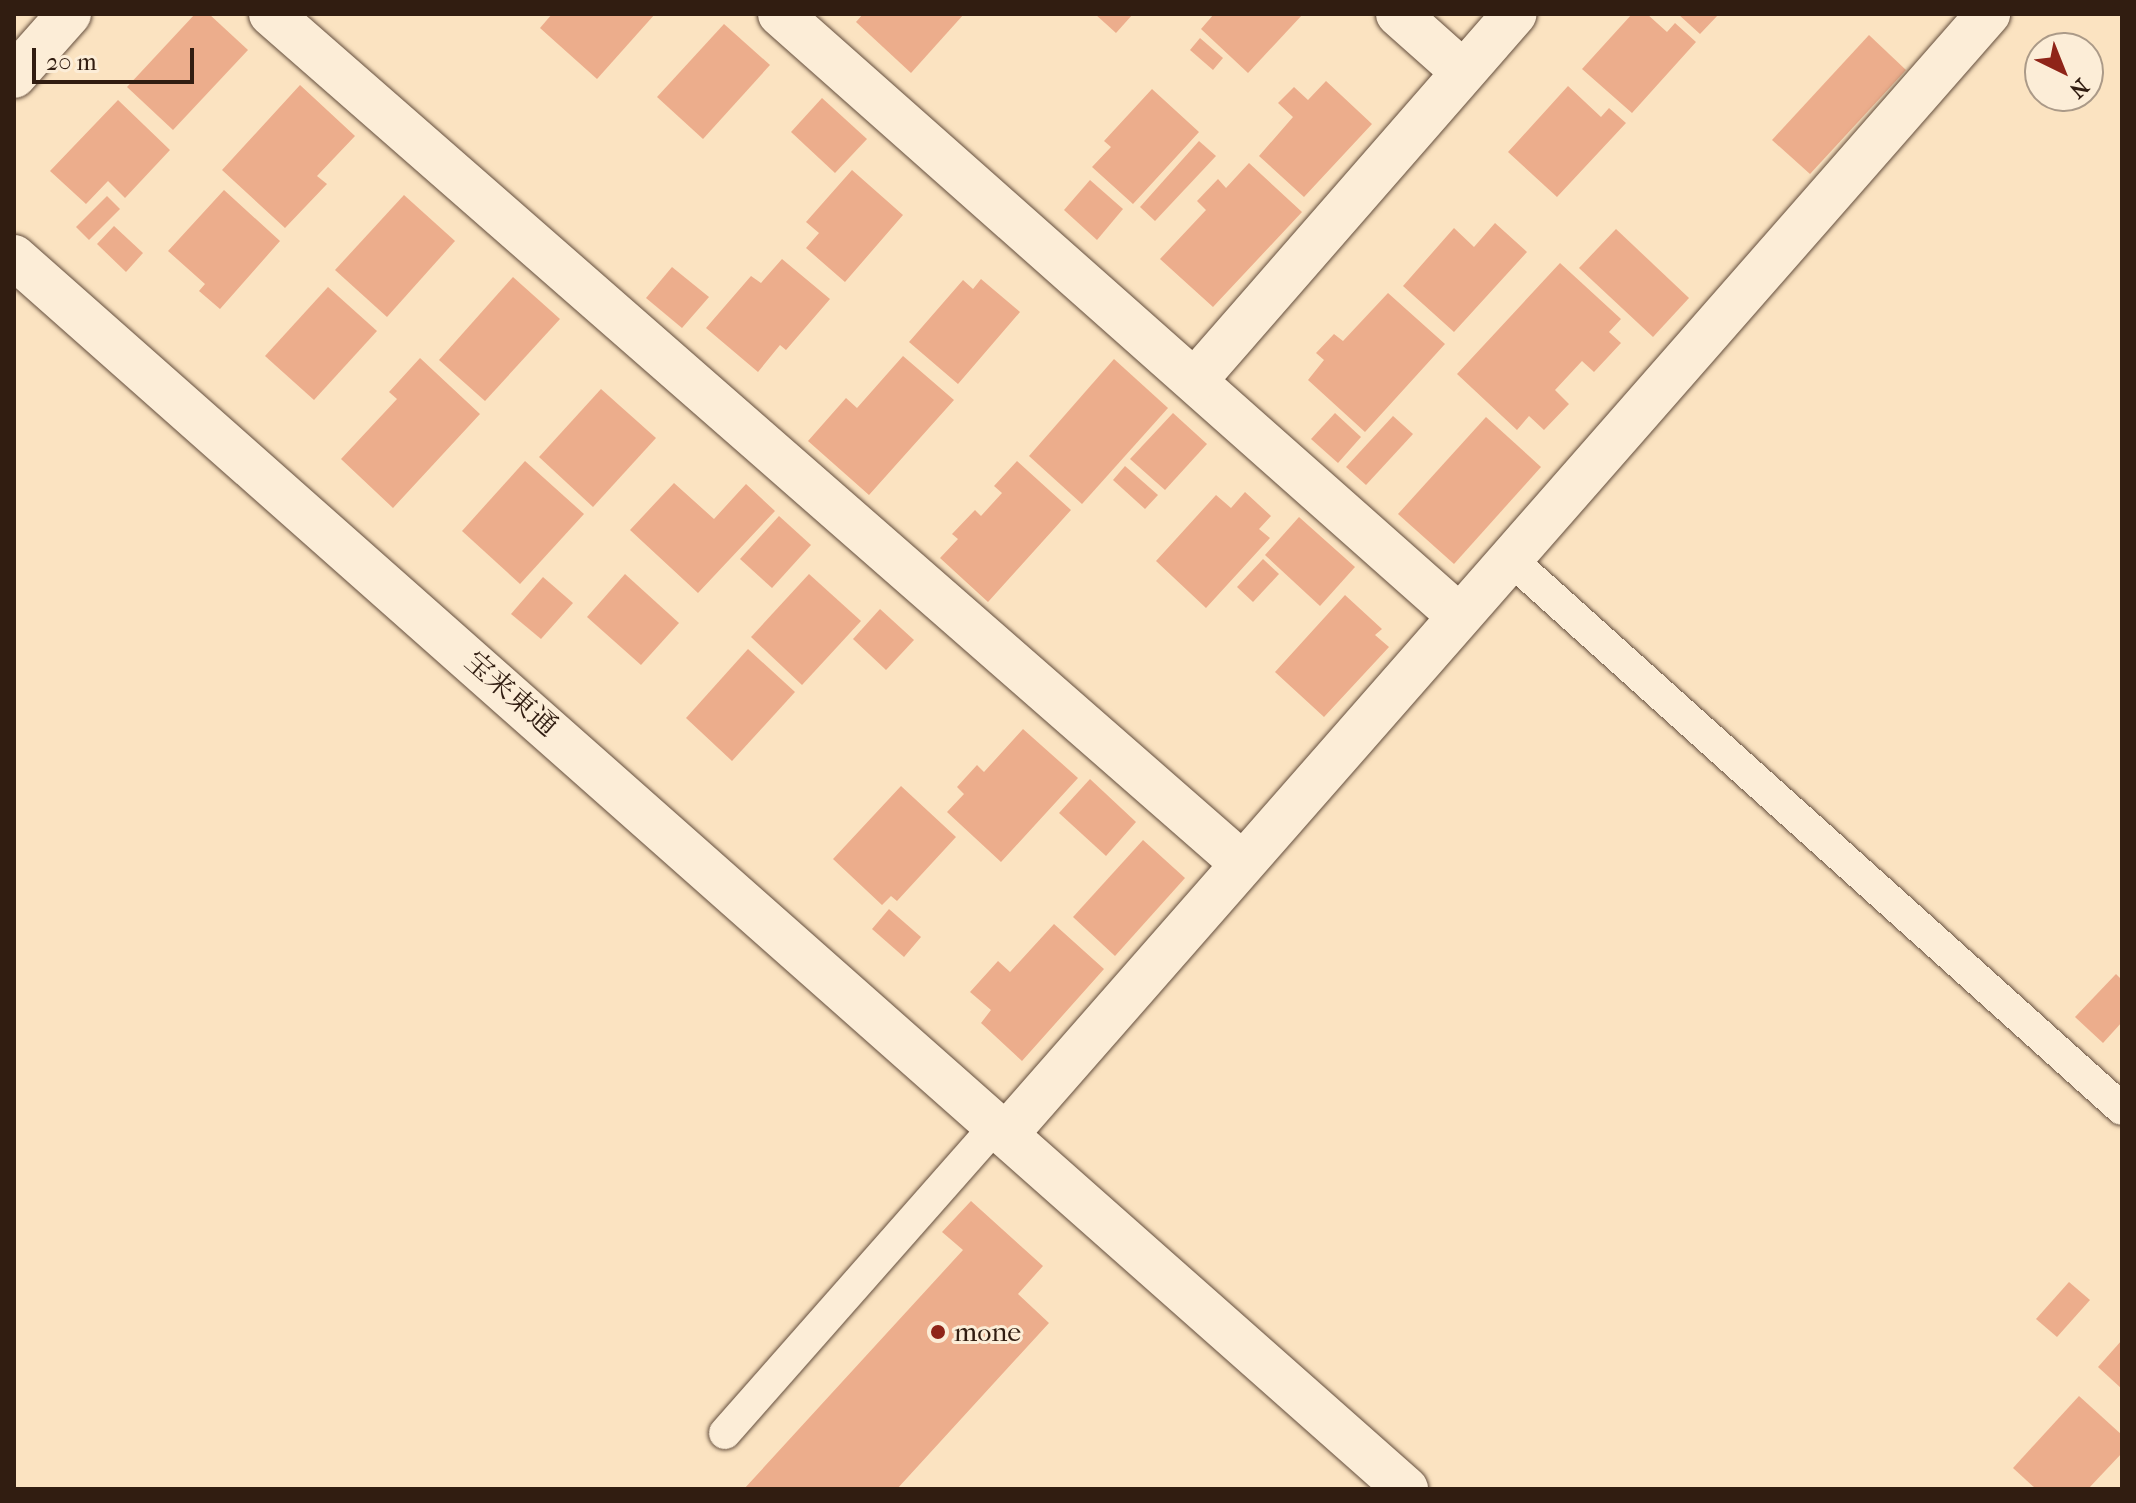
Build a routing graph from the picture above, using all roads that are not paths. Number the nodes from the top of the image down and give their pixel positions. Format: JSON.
{"nodes":[{"id":1,"x":69,"y":14,"type":"edge"},
{"id":2,"x":271,"y":14,"type":"edge"},
{"id":3,"x":780,"y":14,"type":"edge"},
{"id":4,"x":1398,"y":14,"type":"edge"},
{"id":5,"x":1514,"y":14,"type":"edge"},
{"id":6,"x":1988,"y":14,"type":"edge"},
{"id":7,"x":1463,"y":72,"type":"junction"},
{"id":8,"x":14,"y":76,"type":"edge"},
{"id":9,"x":14,"y":257,"type":"edge"},
{"id":10,"x":1197,"y":378,"type":"junction"},
{"id":11,"x":1509,"y":558,"type":"junction"},
{"id":12,"x":1458,"y":615,"type":"junction"},
{"id":13,"x":1242,"y":863,"type":"junction"},
{"id":14,"x":2122,"y":1109,"type":"edge"},
{"id":15,"x":1003,"y":1127,"type":"junction"},
{"id":16,"x":725,"y":1433,"type":"dead end"},
{"id":17,"x":1406,"y":1489,"type":"edge"}],
"edges":[{"from":1,"to":8,"type":"street"},
{"from":2,"to":13,"type":"street"},
{"from":3,"to":10,"type":"street"},
{"from":4,"to":7,"type":"street"},
{"from":5,"to":7,"type":"street"},
{"from":6,"to":11,"type":"street"},
{"from":7,"to":10,"type":"street"},
{"from":9,"to":15,"type":"street","name":"宝来東通"},
{"from":10,"to":12,"type":"street"},
{"from":11,"to":12,"type":"street"},
{"from":11,"to":14,"type":"lane"},
{"from":12,"to":13,"type":"street"},
{"from":13,"to":15,"type":"street"},
{"from":15,"to":16,"type":"lane"},
{"from":15,"to":17,"type":"street","name":"宝来東通"}]}
